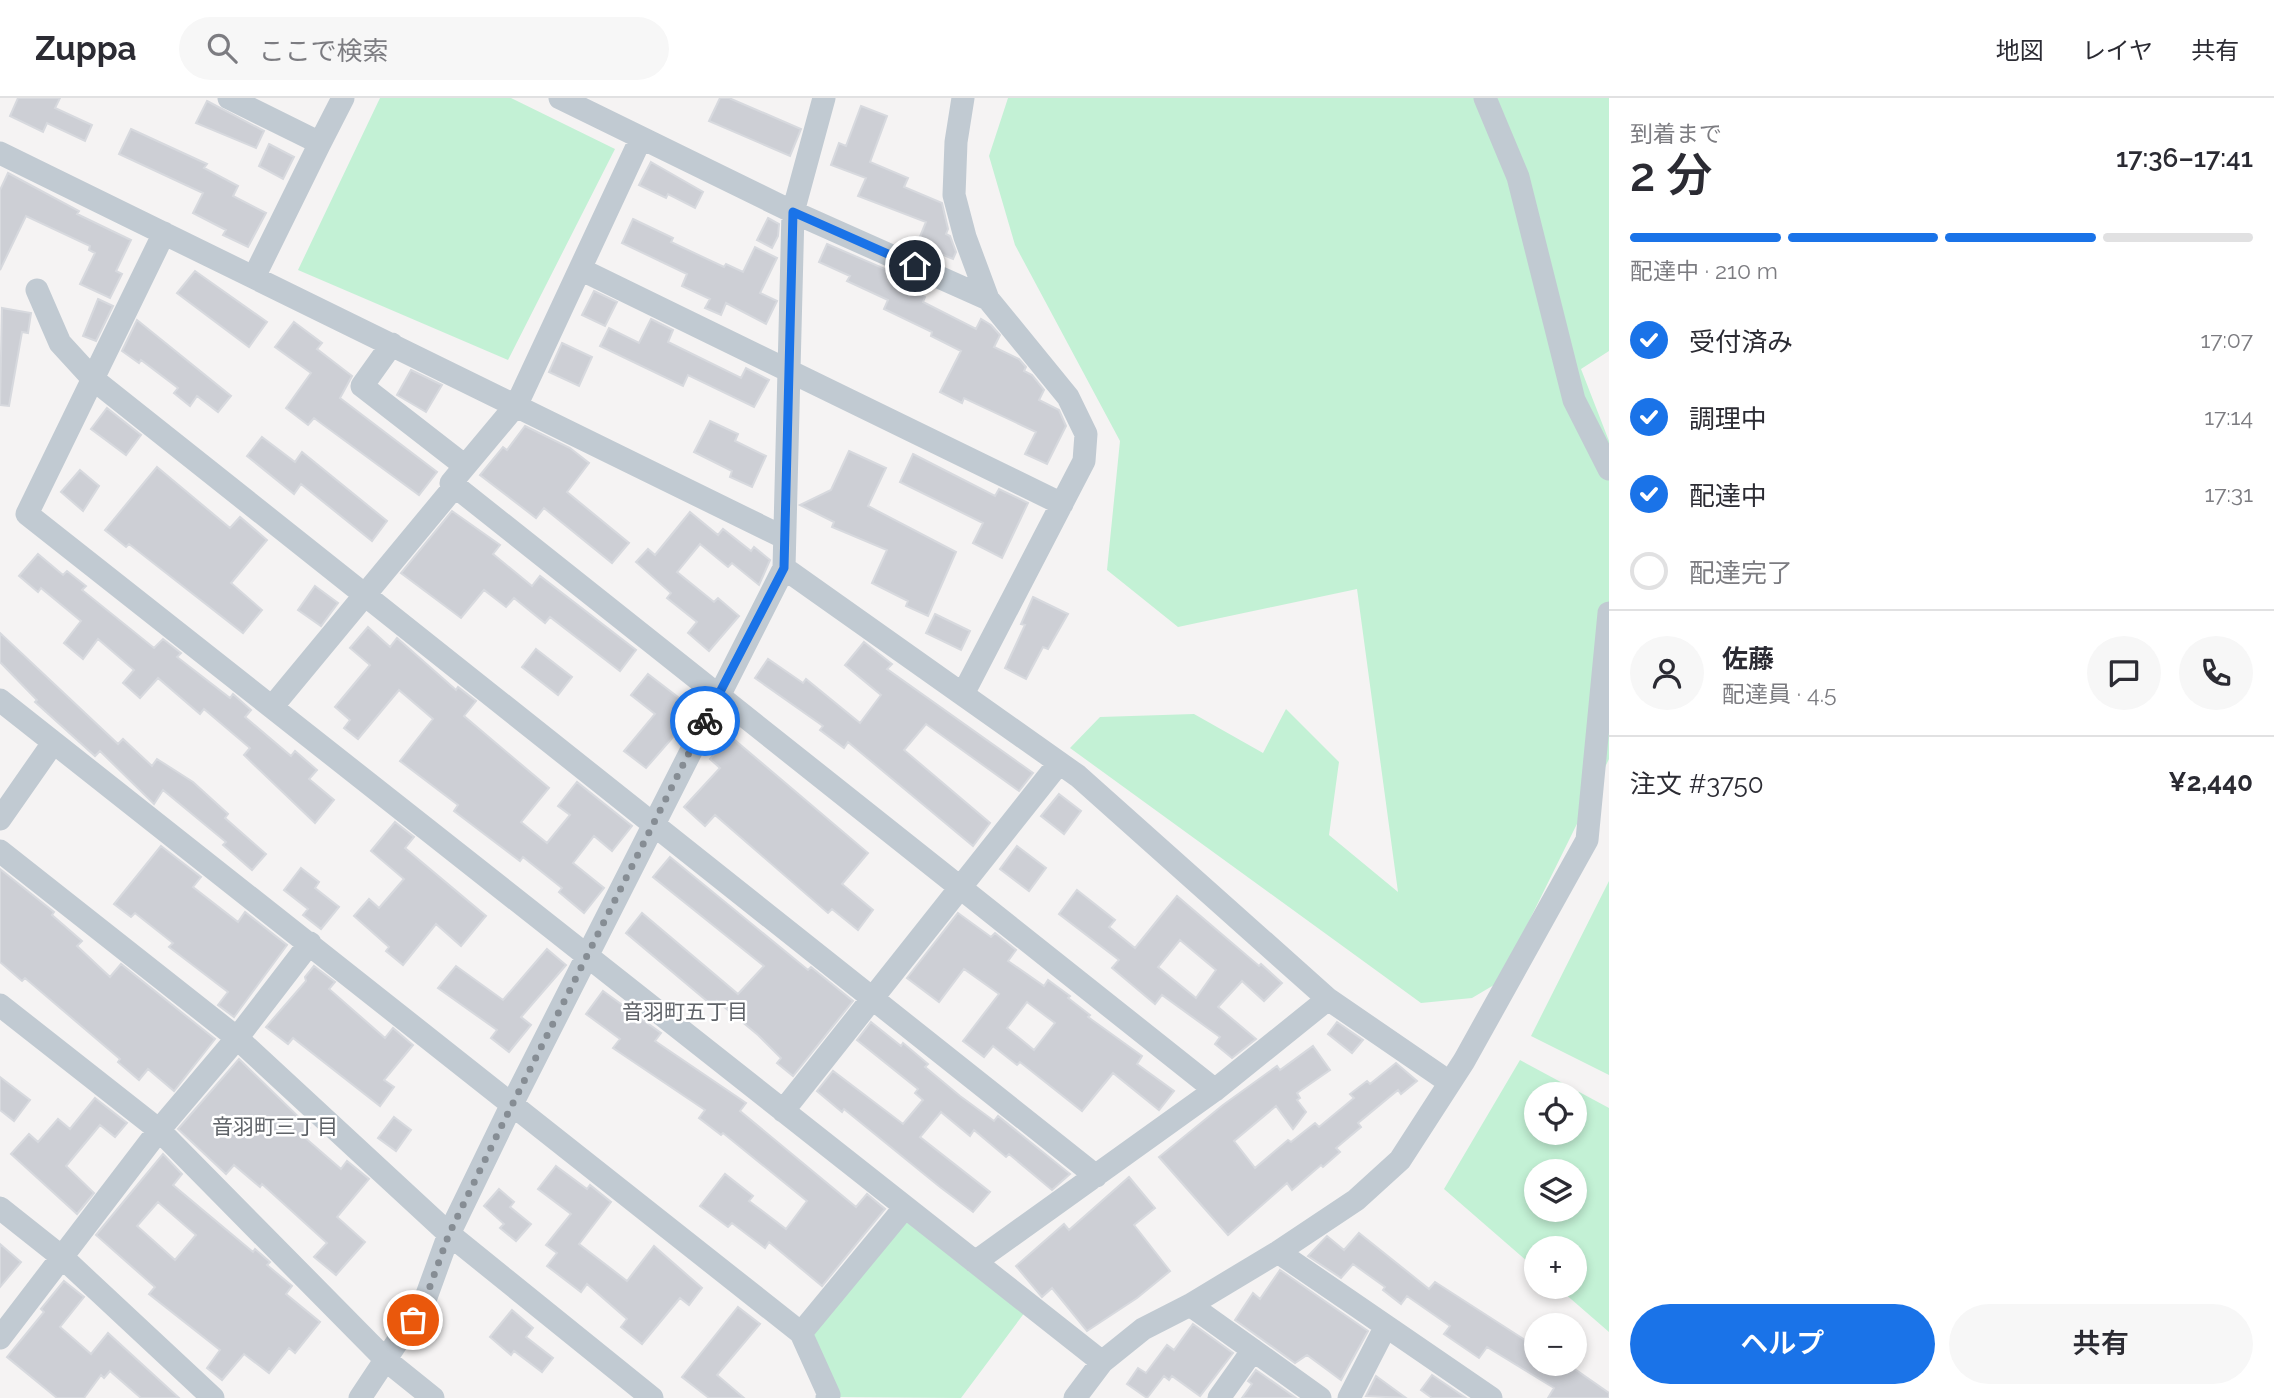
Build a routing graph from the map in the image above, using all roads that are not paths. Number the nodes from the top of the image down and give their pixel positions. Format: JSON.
{"nodes":[{"id":1,"x":229,"y":98,"type":"edge"},
{"id":2,"x":343,"y":98,"type":"edge"},
{"id":3,"x":560,"y":98,"type":"edge"},
{"id":4,"x":824,"y":98,"type":"edge"},
{"id":5,"x":963,"y":98,"type":"edge"},
{"id":6,"x":1485,"y":98,"type":"edge"},
{"id":7,"x":641,"y":138,"type":"junction"},
{"id":8,"x":320,"y":143,"type":"junction"},
{"id":9,"x":0,"y":153,"type":"edge"},
{"id":10,"x":793,"y":212,"type":"junction"},
{"id":11,"x":164,"y":233,"type":"junction"},
{"id":12,"x":580,"y":269,"type":"junction"},
{"id":13,"x":254,"y":277,"type":"junction"},
{"id":14,"x":37,"y":290,"type":"dead end"},
{"id":15,"x":988,"y":299,"type":"junction"},
{"id":16,"x":392,"y":344,"type":"junction"},
{"id":17,"x":788,"y":370,"type":"junction"},
{"id":18,"x":93,"y":379,"type":"junction"},
{"id":19,"x":517,"y":404,"type":"junction"},
{"id":20,"x":1609,"y":469,"type":"edge"},
{"id":21,"x":460,"y":476,"type":"junction"},
{"id":22,"x":1062,"y":504,"type":"junction"},
{"id":23,"x":783,"y":537,"type":"junction"},
{"id":24,"x":784,"y":568,"type":"junction"},
{"id":25,"x":363,"y":595,"type":"junction"},
{"id":26,"x":1609,"y":613,"type":"edge"},
{"id":27,"x":963,"y":694,"type":"junction"},
{"id":28,"x":718,"y":696,"type":"junction"},
{"id":29,"x":0,"y":700,"type":"edge"},
{"id":30,"x":272,"y":708,"type":"junction"},
{"id":31,"x":53,"y":743,"type":"junction"},
{"id":32,"x":1059,"y":762,"type":"junction"},
{"id":33,"x":0,"y":819,"type":"edge"},
{"id":34,"x":651,"y":825,"type":"junction"},
{"id":35,"x":0,"y":851,"type":"edge"},
{"id":36,"x":959,"y":887,"type":"junction"},
{"id":37,"x":310,"y":943,"type":"junction"},
{"id":38,"x":587,"y":956,"type":"junction"},
{"id":39,"x":871,"y":999,"type":"junction"},
{"id":40,"x":1328,"y":999,"type":"junction"},
{"id":41,"x":0,"y":1005,"type":"edge"},
{"id":42,"x":237,"y":1038,"type":"junction"},
{"id":43,"x":1449,"y":1082,"type":"junction"},
{"id":44,"x":1215,"y":1090,"type":"junction"},
{"id":45,"x":512,"y":1104,"type":"junction"},
{"id":46,"x":783,"y":1111,"type":"junction"},
{"id":47,"x":159,"y":1130,"type":"junction"},
{"id":48,"x":1096,"y":1176,"type":"junction"},
{"id":49,"x":0,"y":1208,"type":"edge"},
{"id":50,"x":905,"y":1208,"type":"junction"},
{"id":51,"x":449,"y":1234,"type":"junction"},
{"id":52,"x":1278,"y":1252,"type":"junction"},
{"id":53,"x":62,"y":1258,"type":"junction"},
{"id":54,"x":975,"y":1262,"type":"junction"},
{"id":55,"x":1190,"y":1305,"type":"junction"},
{"id":56,"x":1386,"y":1326,"type":"junction"},
{"id":57,"x":801,"y":1333,"type":"junction"},
{"id":58,"x":0,"y":1338,"type":"edge"},
{"id":59,"x":1253,"y":1350,"type":"junction"},
{"id":60,"x":387,"y":1361,"type":"junction"},
{"id":61,"x":1102,"y":1362,"type":"junction"},
{"id":62,"x":213,"y":1398,"type":"edge"},
{"id":63,"x":360,"y":1398,"type":"edge"},
{"id":64,"x":433,"y":1398,"type":"edge"},
{"id":65,"x":652,"y":1398,"type":"edge"},
{"id":66,"x":827,"y":1398,"type":"edge"},
{"id":67,"x":1075,"y":1398,"type":"edge"},
{"id":68,"x":1219,"y":1398,"type":"edge"},
{"id":69,"x":1320,"y":1398,"type":"edge"},
{"id":70,"x":1349,"y":1398,"type":"edge"},
{"id":71,"x":1491,"y":1398,"type":"edge"}],
"edges":[{"from":1,"to":8,"type":"street"},
{"from":2,"to":8,"type":"street"},
{"from":3,"to":7,"type":"street"},
{"from":4,"to":10,"type":"street"},
{"from":5,"to":15,"type":"street"},
{"from":6,"to":20,"type":"street"},
{"from":7,"to":10,"type":"street"},
{"from":7,"to":12,"type":"street"},
{"from":8,"to":13,"type":"street"},
{"from":9,"to":11,"type":"street"},
{"from":10,"to":15,"type":"street"},
{"from":10,"to":17,"type":"street"},
{"from":11,"to":13,"type":"street"},
{"from":11,"to":18,"type":"street"},
{"from":12,"to":17,"type":"street"},
{"from":12,"to":19,"type":"street"},
{"from":13,"to":16,"type":"street"},
{"from":14,"to":18,"type":"street"},
{"from":15,"to":22,"type":"street"},
{"from":16,"to":19,"type":"street"},
{"from":16,"to":21,"type":"street"},
{"from":17,"to":22,"type":"street"},
{"from":17,"to":23,"type":"street"},
{"from":18,"to":25,"type":"street"},
{"from":18,"to":30,"type":"street"},
{"from":19,"to":21,"type":"street"},
{"from":19,"to":23,"type":"street"},
{"from":21,"to":25,"type":"street"},
{"from":21,"to":28,"type":"street"},
{"from":22,"to":27,"type":"street"},
{"from":23,"to":24,"type":"street"},
{"from":24,"to":27,"type":"street"},
{"from":24,"to":28,"type":"street"},
{"from":25,"to":30,"type":"street"},
{"from":25,"to":34,"type":"street"},
{"from":26,"to":43,"type":"street"},
{"from":27,"to":32,"type":"street"},
{"from":28,"to":34,"type":"street"},
{"from":28,"to":36,"type":"street"},
{"from":29,"to":31,"type":"street"},
{"from":30,"to":38,"type":"street"},
{"from":31,"to":33,"type":"street"},
{"from":31,"to":37,"type":"street"},
{"from":32,"to":36,"type":"street"},
{"from":32,"to":40,"type":"street"},
{"from":34,"to":38,"type":"street"},
{"from":34,"to":39,"type":"street"},
{"from":35,"to":42,"type":"street"},
{"from":36,"to":39,"type":"street"},
{"from":36,"to":44,"type":"street"},
{"from":37,"to":42,"type":"street"},
{"from":37,"to":45,"type":"street"},
{"from":38,"to":45,"type":"street"},
{"from":38,"to":46,"type":"street"},
{"from":39,"to":46,"type":"street"},
{"from":39,"to":48,"type":"street"},
{"from":40,"to":43,"type":"street"},
{"from":40,"to":44,"type":"street"},
{"from":41,"to":47,"type":"street"},
{"from":42,"to":47,"type":"street"},
{"from":42,"to":51,"type":"street"},
{"from":43,"to":52,"type":"street"},
{"from":44,"to":48,"type":"street"},
{"from":45,"to":51,"type":"street"},
{"from":45,"to":57,"type":"street"},
{"from":46,"to":50,"type":"street"},
{"from":47,"to":53,"type":"street"},
{"from":47,"to":60,"type":"street"},
{"from":48,"to":54,"type":"street"},
{"from":49,"to":53,"type":"street"},
{"from":50,"to":54,"type":"street"},
{"from":50,"to":57,"type":"street"},
{"from":51,"to":60,"type":"street"},
{"from":51,"to":65,"type":"street"},
{"from":52,"to":55,"type":"street"},
{"from":52,"to":56,"type":"street"},
{"from":53,"to":58,"type":"street"},
{"from":53,"to":62,"type":"street"},
{"from":54,"to":61,"type":"street"},
{"from":55,"to":59,"type":"street"},
{"from":55,"to":61,"type":"street"},
{"from":56,"to":70,"type":"street"},
{"from":56,"to":71,"type":"street"},
{"from":57,"to":66,"type":"street"},
{"from":59,"to":68,"type":"street"},
{"from":59,"to":69,"type":"street"},
{"from":60,"to":63,"type":"street"},
{"from":60,"to":64,"type":"street"},
{"from":61,"to":67,"type":"street"}]}
